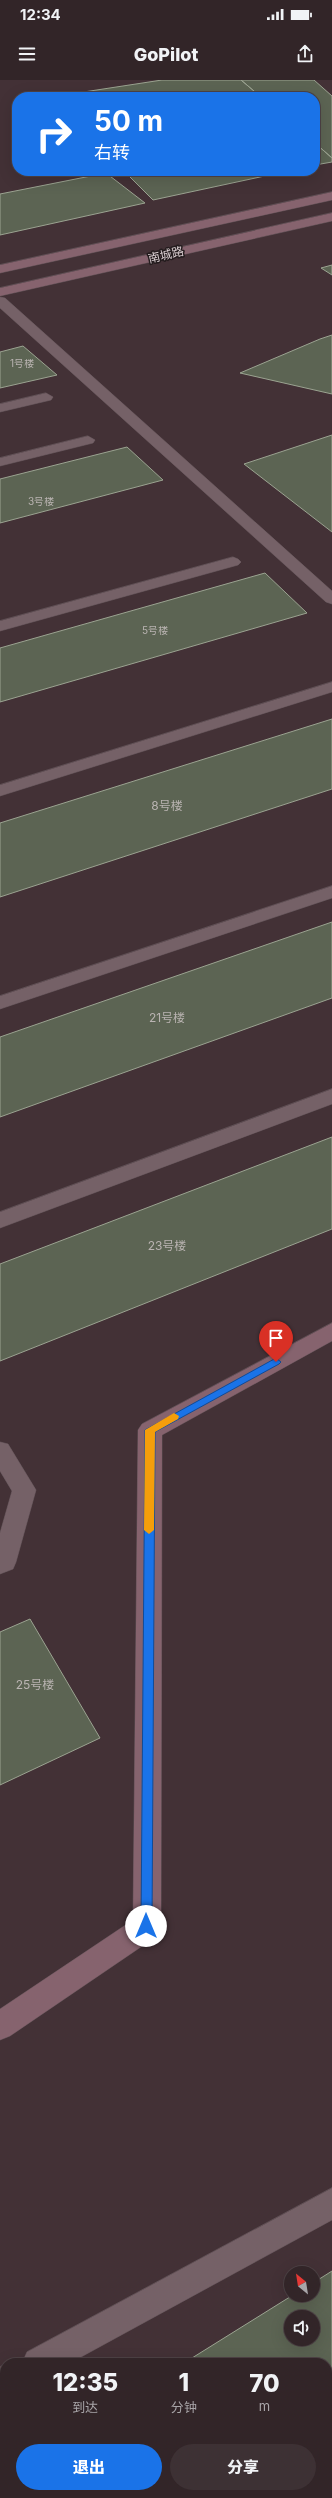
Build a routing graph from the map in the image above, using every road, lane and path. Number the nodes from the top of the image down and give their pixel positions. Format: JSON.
{"nodes":[{"id":1,"x":332,"y":196,"type":"edge"},
{"id":2,"x":332,"y":217,"type":"edge"},
{"id":3,"x":0,"y":269,"type":"edge"},
{"id":4,"x":0,"y":292,"type":"edge"},
{"id":5,"x":0,"y":300,"type":"edge"},
{"id":6,"x":46,"y":397,"type":"dead end"},
{"id":7,"x":0,"y":408,"type":"edge"},
{"id":8,"x":88,"y":440,"type":"dead end"},
{"id":9,"x":0,"y":462,"type":"edge"},
{"id":10,"x":233,"y":562,"type":"dead end"},
{"id":11,"x":330,"y":594,"type":"edge"},
{"id":12,"x":0,"y":626,"type":"edge"},
{"id":13,"x":332,"y":687,"type":"edge"},
{"id":14,"x":0,"y":791,"type":"edge"},
{"id":15,"x":332,"y":892,"type":"edge"},
{"id":16,"x":0,"y":1003,"type":"edge"},
{"id":17,"x":332,"y":1096,"type":"edge"},
{"id":18,"x":0,"y":1220,"type":"edge"},
{"id":19,"x":332,"y":1331,"type":"edge"},
{"id":20,"x":0,"y":1451,"type":"edge"},
{"id":21,"x":0,"y":1564,"type":"edge"},
{"id":22,"x":0,"y":2026,"type":"edge"},
{"id":23,"x":332,"y":2203,"type":"edge"},
{"id":24,"x":47,"y":2358,"type":"edge"}],
"edges":[{"from":1,"to":3,"type":"main road","name":"南城路"},
{"from":2,"to":4,"type":"main road","name":"南城路"},
{"from":5,"to":11,"type":"street"},
{"from":6,"to":7,"type":"street"},
{"from":8,"to":9,"type":"street"},
{"from":10,"to":12,"type":"street"},
{"from":13,"to":14,"type":"street"},
{"from":15,"to":16,"type":"street"},
{"from":17,"to":18,"type":"street"},
{"from":19,"to":22,"type":"main road"},
{"from":20,"to":21,"type":"street"},
{"from":23,"to":24,"type":"street"}]}
